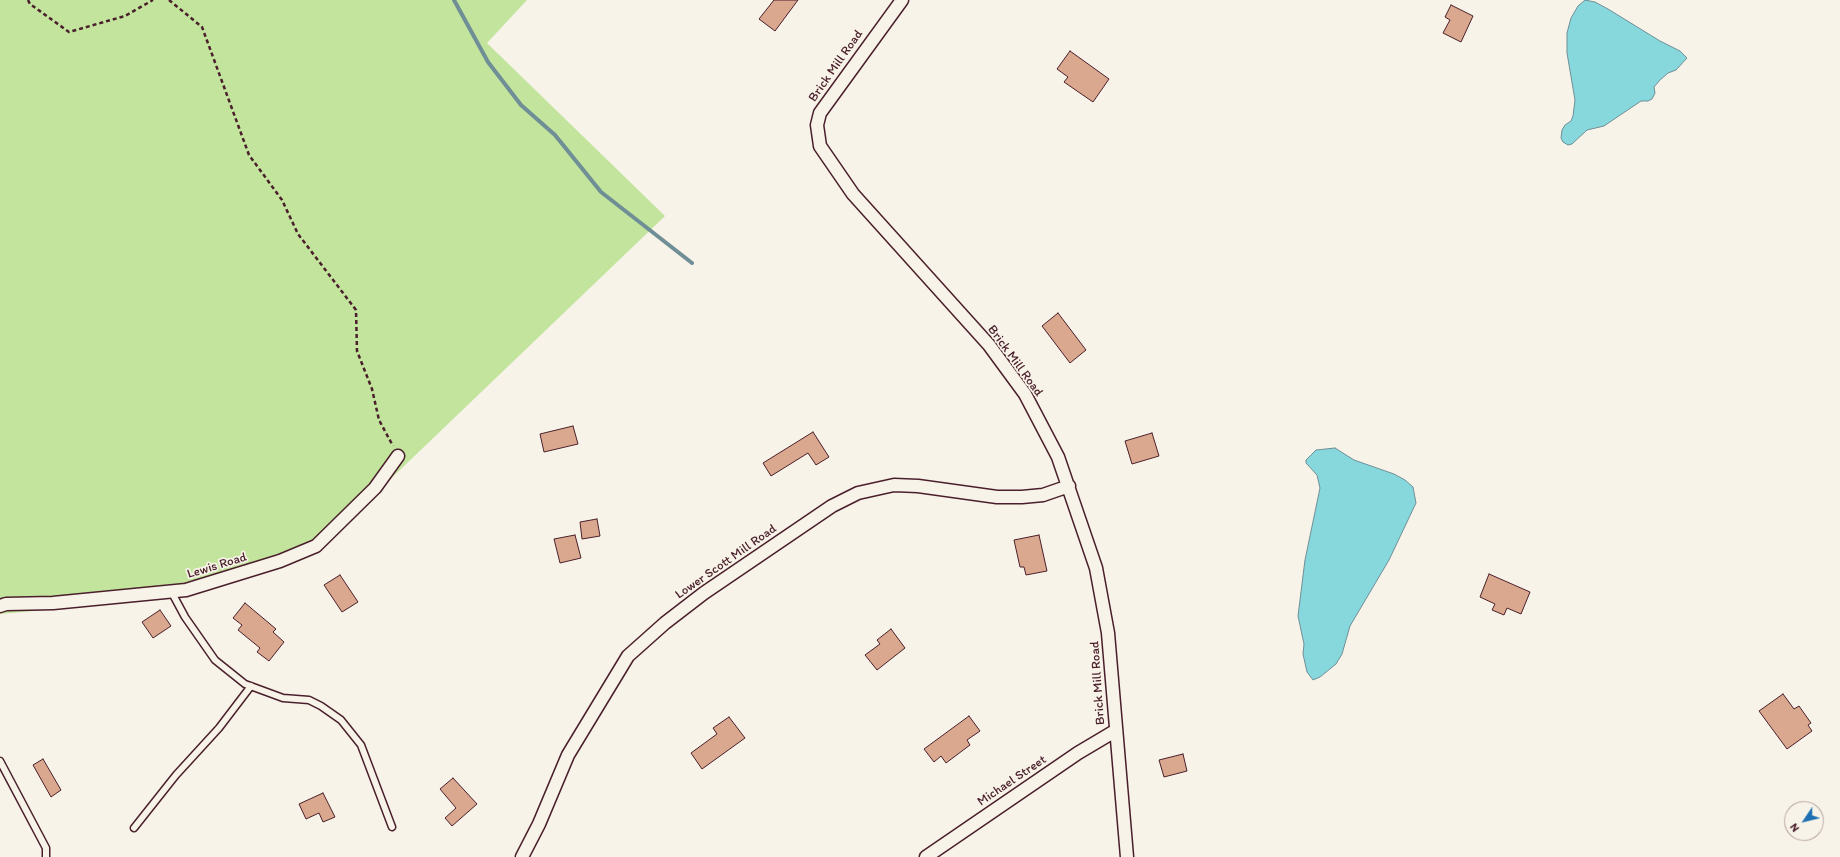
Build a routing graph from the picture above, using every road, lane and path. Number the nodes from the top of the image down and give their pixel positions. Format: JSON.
{"nodes":[{"id":1,"x":28,"y":0,"type":"edge"},
{"id":2,"x":153,"y":0,"type":"edge"},
{"id":3,"x":168,"y":0,"type":"edge"},
{"id":4,"x":902,"y":0,"type":"edge"},
{"id":5,"x":398,"y":456,"type":"joint"},
{"id":6,"x":1069,"y":486,"type":"junction"},
{"id":7,"x":171,"y":591,"type":"junction"},
{"id":8,"x":0,"y":606,"type":"edge"},
{"id":9,"x":251,"y":686,"type":"junction"},
{"id":10,"x":1115,"y":731,"type":"junction"},
{"id":11,"x":0,"y":761,"type":"edge"},
{"id":12,"x":392,"y":827,"type":"dead end"},
{"id":13,"x":134,"y":828,"type":"dead end"},
{"id":14,"x":46,"y":857,"type":"edge"},
{"id":15,"x":522,"y":857,"type":"edge"},
{"id":16,"x":926,"y":857,"type":"edge"},
{"id":17,"x":1127,"y":857,"type":"edge"}],
"edges":[{"from":1,"to":2,"type":"path"},
{"from":3,"to":5,"type":"path"},
{"from":4,"to":6,"type":"street","name":"Brick Mill Road"},
{"from":5,"to":7,"type":"street","name":"Lewis Road"},
{"from":6,"to":10,"type":"street","name":"Brick Mill Road"},
{"from":6,"to":15,"type":"street","name":"Lower Scott Mill Road"},
{"from":7,"to":8,"type":"street","name":"Lewis Road"},
{"from":7,"to":9,"type":"lane"},
{"from":9,"to":12,"type":"lane"},
{"from":9,"to":13,"type":"lane"},
{"from":10,"to":16,"type":"street","name":"Michael Street"},
{"from":10,"to":17,"type":"street","name":"Brick Mill Road"},
{"from":11,"to":14,"type":"lane"}]}
